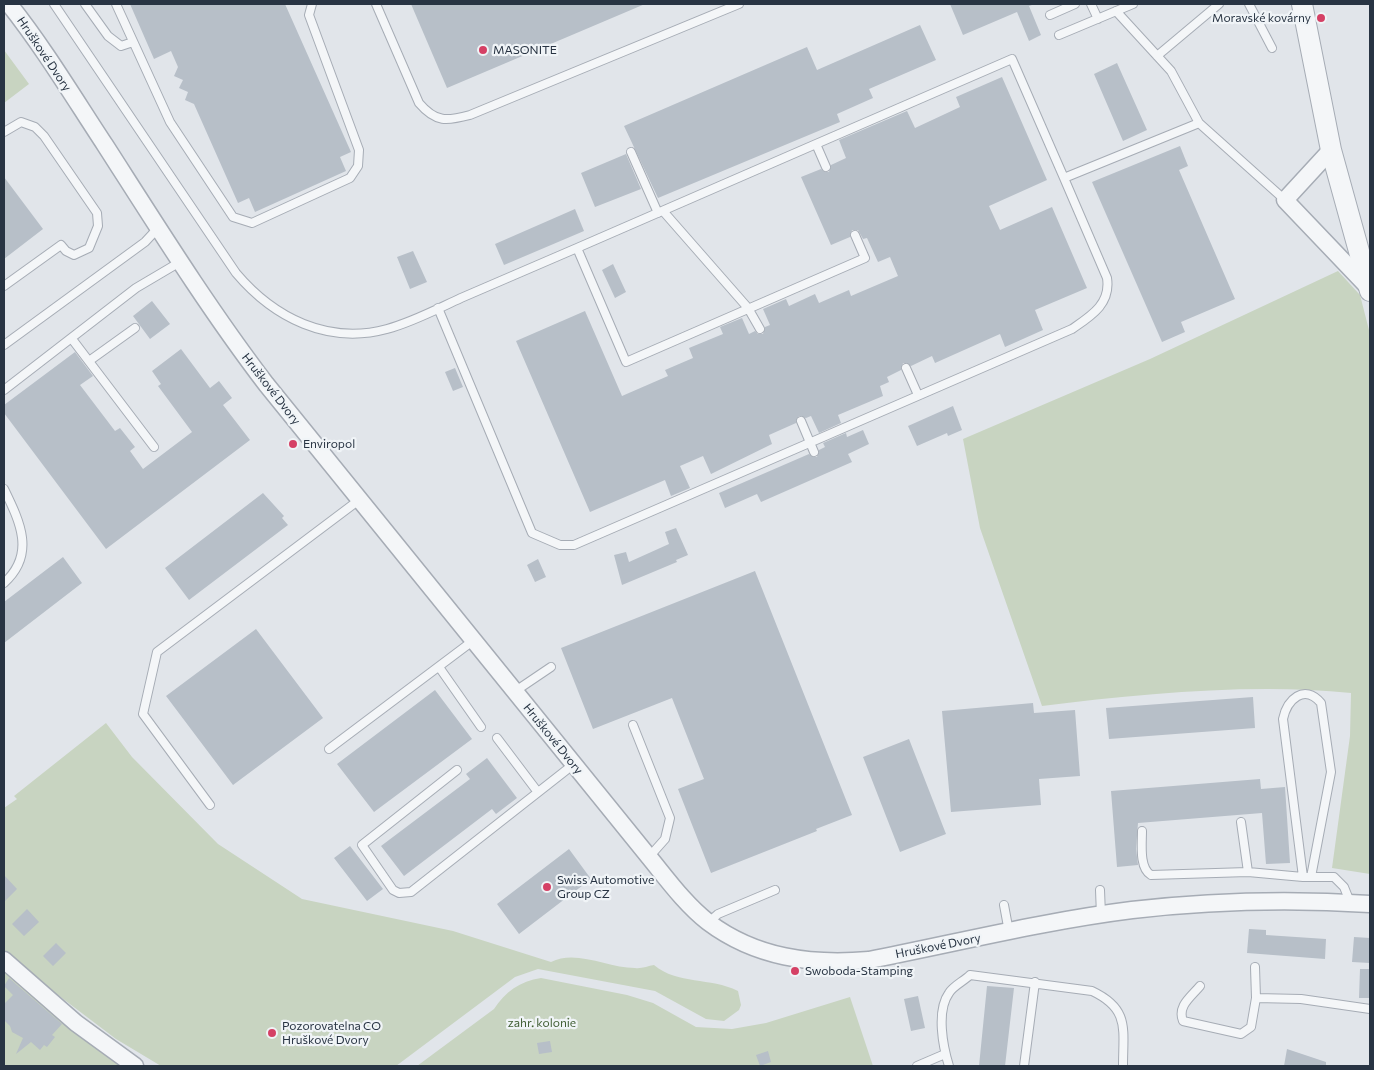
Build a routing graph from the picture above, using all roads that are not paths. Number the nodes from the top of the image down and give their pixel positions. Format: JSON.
{"nodes":[{"id":1,"x":9,"y":4,"type":"edge"},
{"id":2,"x":54,"y":4,"type":"edge"},
{"id":3,"x":85,"y":4,"type":"edge"},
{"id":4,"x":116,"y":4,"type":"edge"},
{"id":5,"x":312,"y":4,"type":"edge"},
{"id":6,"x":376,"y":4,"type":"edge"},
{"id":7,"x":739,"y":4,"type":"edge"},
{"id":8,"x":1075,"y":4,"type":"edge"},
{"id":9,"x":1091,"y":4,"type":"edge"},
{"id":10,"x":1133,"y":4,"type":"edge"},
{"id":11,"x":1220,"y":4,"type":"edge"},
{"id":12,"x":1249,"y":4,"type":"edge"},
{"id":13,"x":1302,"y":4,"type":"edge"},
{"id":14,"x":1116,"y":11,"type":"junction"},
{"id":15,"x":1050,"y":14,"type":"dead end"},
{"id":16,"x":1098,"y":19,"type":"junction"},
{"id":17,"x":1059,"y":35,"type":"dead end"},
{"id":18,"x":133,"y":42,"type":"junction"},
{"id":19,"x":1272,"y":48,"type":"dead end"},
{"id":20,"x":1157,"y":56,"type":"junction"},
{"id":21,"x":1199,"y":123,"type":"junction"},
{"id":22,"x":4,"y":132,"type":"edge"},
{"id":23,"x":816,"y":144,"type":"junction"},
{"id":24,"x":1331,"y":150,"type":"junction"},
{"id":25,"x":631,"y":152,"type":"dead end"},
{"id":26,"x":826,"y":167,"type":"dead end"},
{"id":27,"x":1064,"y":178,"type":"junction"},
{"id":28,"x":1286,"y":200,"type":"junction"},
{"id":29,"x":660,"y":212,"type":"junction"},
{"id":30,"x":158,"y":228,"type":"junction"},
{"id":31,"x":855,"y":235,"type":"dead end"},
{"id":32,"x":577,"y":248,"type":"junction"},
{"id":33,"x":180,"y":262,"type":"junction"},
{"id":34,"x":4,"y":286,"type":"edge"},
{"id":35,"x":1370,"y":290,"type":"edge"},
{"id":36,"x":438,"y":308,"type":"junction"},
{"id":37,"x":748,"y":308,"type":"junction"},
{"id":38,"x":135,"y":328,"type":"dead end"},
{"id":39,"x":760,"y":329,"type":"dead end"},
{"id":40,"x":72,"y":339,"type":"junction"},
{"id":41,"x":4,"y":345,"type":"edge"},
{"id":42,"x":89,"y":361,"type":"junction"},
{"id":43,"x":906,"y":368,"type":"dead end"},
{"id":44,"x":4,"y":390,"type":"edge"},
{"id":45,"x":918,"y":395,"type":"junction"},
{"id":46,"x":801,"y":421,"type":"dead end"},
{"id":47,"x":810,"y":442,"type":"junction"},
{"id":48,"x":154,"y":447,"type":"dead end"},
{"id":49,"x":814,"y":452,"type":"dead end"},
{"id":50,"x":4,"y":489,"type":"edge"},
{"id":51,"x":359,"y":500,"type":"junction"},
{"id":52,"x":4,"y":583,"type":"edge"},
{"id":53,"x":474,"y":640,"type":"junction"},
{"id":54,"x":439,"y":667,"type":"junction"},
{"id":55,"x":551,"y":667,"type":"dead end"},
{"id":56,"x":514,"y":692,"type":"junction"},
{"id":57,"x":633,"y":725,"type":"dead end"},
{"id":58,"x":481,"y":727,"type":"dead end"},
{"id":59,"x":497,"y":738,"type":"dead end"},
{"id":60,"x":330,"y":749,"type":"dead end"},
{"id":61,"x":574,"y":764,"type":"junction"},
{"id":62,"x":457,"y":770,"type":"dead end"},
{"id":63,"x":538,"y":791,"type":"junction"},
{"id":64,"x":210,"y":805,"type":"dead end"},
{"id":65,"x":1241,"y":822,"type":"dead end"},
{"id":66,"x":1142,"y":831,"type":"dead end"},
{"id":67,"x":649,"y":857,"type":"junction"},
{"id":68,"x":1248,"y":872,"type":"junction"},
{"id":69,"x":1307,"y":877,"type":"junction"},
{"id":70,"x":775,"y":890,"type":"dead end"},
{"id":71,"x":1100,"y":890,"type":"dead end"},
{"id":72,"x":1350,"y":902,"type":"junction"},
{"id":73,"x":1370,"y":904,"type":"edge"},
{"id":74,"x":1004,"y":905,"type":"dead end"},
{"id":75,"x":1101,"y":915,"type":"junction"},
{"id":76,"x":709,"y":922,"type":"junction"},
{"id":77,"x":1009,"y":932,"type":"junction"},
{"id":78,"x":4,"y":960,"type":"edge"},
{"id":79,"x":1255,"y":967,"type":"dead end"},
{"id":80,"x":1035,"y":982,"type":"junction"},
{"id":81,"x":1200,"y":986,"type":"dead end"},
{"id":82,"x":1256,"y":998,"type":"junction"},
{"id":83,"x":1370,"y":1009,"type":"edge"},
{"id":84,"x":945,"y":1054,"type":"junction"},
{"id":85,"x":135,"y":1066,"type":"edge"},
{"id":86,"x":917,"y":1066,"type":"edge"},
{"id":87,"x":949,"y":1066,"type":"edge"},
{"id":88,"x":1024,"y":1066,"type":"edge"},
{"id":89,"x":1123,"y":1066,"type":"edge"}],
"edges":[{"from":1,"to":30,"type":"street","name":"Hruškové Dvory"},
{"from":2,"to":36,"type":"lane"},
{"from":3,"to":18,"type":"lane"},
{"from":4,"to":18,"type":"lane"},
{"from":5,"to":18,"type":"lane"},
{"from":6,"to":7,"type":"lane"},
{"from":8,"to":15,"type":"lane"},
{"from":9,"to":16,"type":"lane"},
{"from":10,"to":14,"type":"lane"},
{"from":11,"to":20,"type":"lane"},
{"from":12,"to":19,"type":"lane"},
{"from":13,"to":24,"type":"street"},
{"from":14,"to":16,"type":"lane"},
{"from":14,"to":20,"type":"lane"},
{"from":16,"to":17,"type":"lane"},
{"from":20,"to":21,"type":"lane"},
{"from":21,"to":27,"type":"lane"},
{"from":21,"to":28,"type":"lane"},
{"from":22,"to":34,"type":"lane"},
{"from":23,"to":26,"type":"lane"},
{"from":23,"to":27,"type":"lane"},
{"from":23,"to":29,"type":"lane"},
{"from":24,"to":28,"type":"street"},
{"from":24,"to":35,"type":"street"},
{"from":25,"to":29,"type":"lane"},
{"from":27,"to":45,"type":"lane"},
{"from":28,"to":35,"type":"street"},
{"from":29,"to":32,"type":"lane"},
{"from":29,"to":37,"type":"lane"},
{"from":30,"to":33,"type":"street","name":"Hruškové Dvory"},
{"from":30,"to":41,"type":"lane"},
{"from":31,"to":37,"type":"lane"},
{"from":32,"to":36,"type":"lane"},
{"from":32,"to":37,"type":"lane"},
{"from":33,"to":40,"type":"lane"},
{"from":33,"to":51,"type":"street","name":"Hruškové Dvory"},
{"from":36,"to":47,"type":"lane"},
{"from":37,"to":39,"type":"lane"},
{"from":38,"to":42,"type":"lane"},
{"from":40,"to":42,"type":"lane"},
{"from":40,"to":44,"type":"lane"},
{"from":42,"to":48,"type":"lane"},
{"from":43,"to":45,"type":"lane"},
{"from":45,"to":47,"type":"lane"},
{"from":46,"to":47,"type":"lane"},
{"from":47,"to":49,"type":"lane"},
{"from":50,"to":52,"type":"lane"},
{"from":51,"to":53,"type":"street","name":"Hruškové Dvory"},
{"from":51,"to":64,"type":"lane"},
{"from":53,"to":54,"type":"lane"},
{"from":53,"to":56,"type":"street","name":"Hruškové Dvory"},
{"from":54,"to":58,"type":"lane"},
{"from":54,"to":60,"type":"lane"},
{"from":55,"to":56,"type":"lane"},
{"from":56,"to":61,"type":"street","name":"Hruškové Dvory"},
{"from":57,"to":67,"type":"lane"},
{"from":59,"to":63,"type":"lane"},
{"from":61,"to":63,"type":"lane"},
{"from":61,"to":67,"type":"street","name":"Hruškové Dvory"},
{"from":62,"to":63,"type":"lane"},
{"from":65,"to":68,"type":"lane"},
{"from":66,"to":68,"type":"lane"},
{"from":67,"to":76,"type":"street","name":"Hruškové Dvory"},
{"from":68,"to":69,"type":"lane"},
{"from":69,"to":69,"type":"lane"},
{"from":69,"to":72,"type":"lane"},
{"from":70,"to":76,"type":"lane"},
{"from":71,"to":75,"type":"lane"},
{"from":72,"to":73,"type":"street","name":"Hruškové Dvory"},
{"from":72,"to":75,"type":"street","name":"Hruškové Dvory"},
{"from":74,"to":77,"type":"lane"},
{"from":75,"to":77,"type":"street","name":"Hruškové Dvory"},
{"from":76,"to":77,"type":"street","name":"Hruškové Dvory"},
{"from":78,"to":85,"type":"street"},
{"from":79,"to":82,"type":"lane"},
{"from":80,"to":84,"type":"lane"},
{"from":80,"to":88,"type":"lane"},
{"from":80,"to":89,"type":"lane"},
{"from":81,"to":82,"type":"lane"},
{"from":82,"to":83,"type":"lane"},
{"from":84,"to":86,"type":"lane"},
{"from":84,"to":87,"type":"lane"}]}
